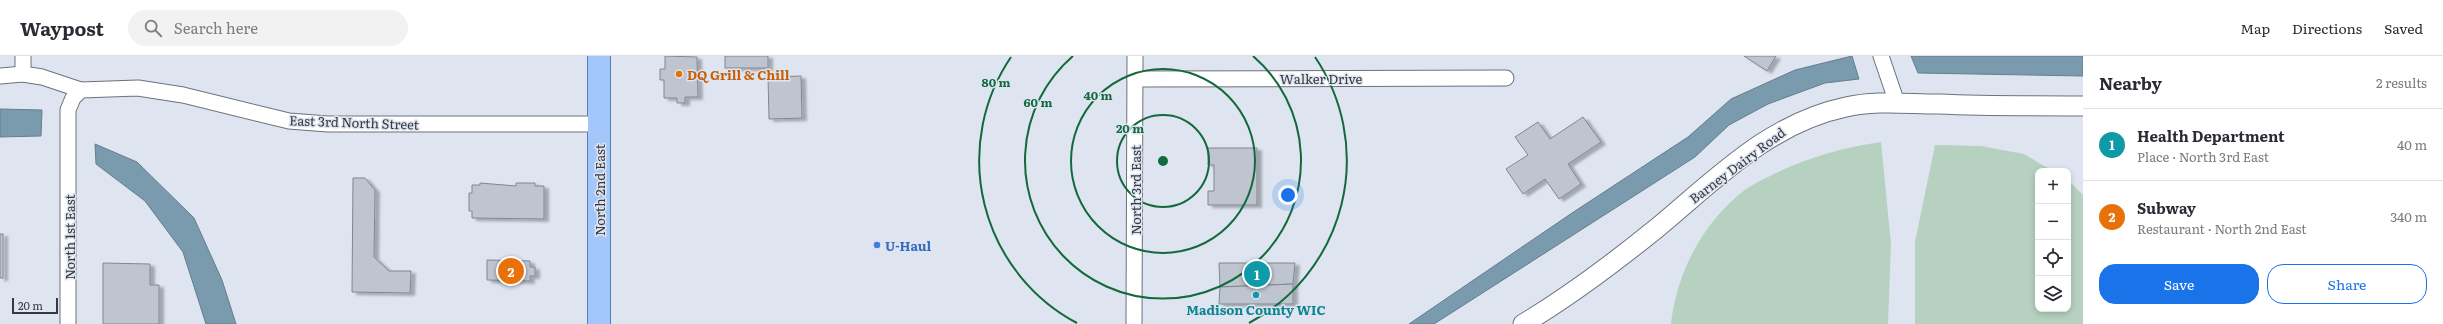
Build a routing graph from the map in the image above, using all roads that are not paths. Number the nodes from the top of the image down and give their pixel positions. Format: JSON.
{"nodes":[{"id":1,"x":23,"y":56,"type":"edge"},
{"id":2,"x":599,"y":56,"type":"edge"},
{"id":3,"x":1135,"y":56,"type":"edge"},
{"id":4,"x":1881,"y":56,"type":"edge"},
{"id":5,"x":23,"y":74,"type":"junction"},
{"id":6,"x":0,"y":76,"type":"edge"},
{"id":7,"x":1506,"y":78,"type":"dead end"},
{"id":8,"x":1135,"y":79,"type":"junction"},
{"id":9,"x":81,"y":90,"type":"junction"},
{"id":10,"x":1897,"y":103,"type":"junction"},
{"id":11,"x":2083,"y":106,"type":"edge"},
{"id":12,"x":599,"y":124,"type":"junction"},
{"id":13,"x":68,"y":324,"type":"edge"},
{"id":14,"x":599,"y":324,"type":"edge"},
{"id":15,"x":1134,"y":324,"type":"edge"},
{"id":16,"x":1523,"y":324,"type":"edge"}],
"edges":[{"from":1,"to":5,"type":"street"},
{"from":2,"to":12,"type":"main road","name":"North 2nd East"},
{"from":3,"to":8,"type":"street","name":"North 3rd East"},
{"from":4,"to":10,"type":"street"},
{"from":5,"to":6,"type":"street"},
{"from":5,"to":9,"type":"street"},
{"from":7,"to":8,"type":"street","name":"Walker Drive"},
{"from":8,"to":15,"type":"street","name":"North 3rd East"},
{"from":9,"to":12,"type":"street","name":"East 3rd North Street"},
{"from":9,"to":13,"type":"street","name":"North 1st East"},
{"from":10,"to":11,"type":"street","name":"Barney Dairy Road"},
{"from":10,"to":16,"type":"street","name":"Barney Dairy Road"},
{"from":12,"to":14,"type":"main road","name":"North 2nd East"}]}
